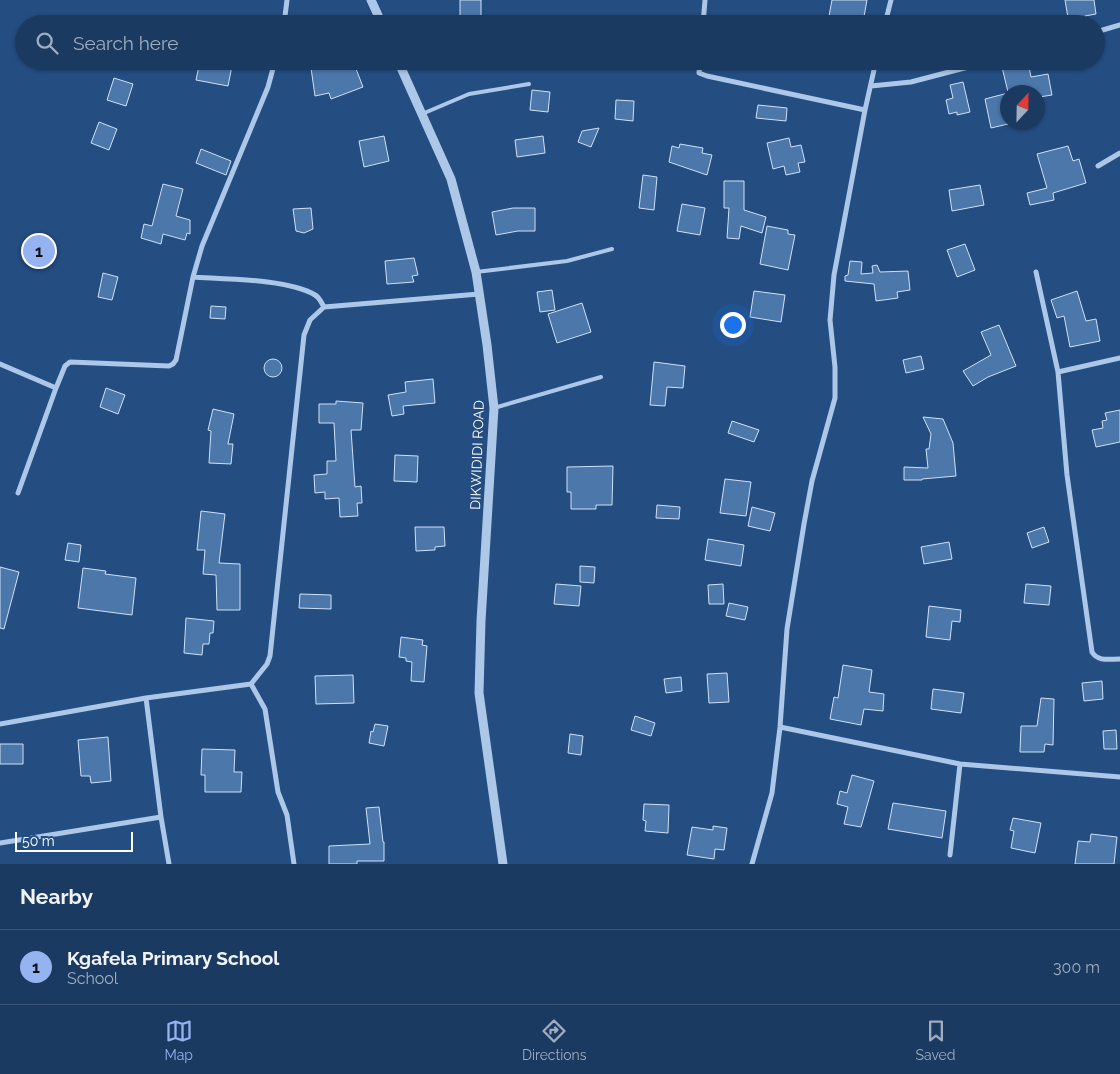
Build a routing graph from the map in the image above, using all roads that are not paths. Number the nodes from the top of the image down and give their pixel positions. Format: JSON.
{"nodes":[{"id":1,"x":288,"y":0,"type":"edge"},
{"id":2,"x":372,"y":0,"type":"edge"},
{"id":3,"x":705,"y":0,"type":"edge"},
{"id":4,"x":890,"y":0,"type":"edge"},
{"id":5,"x":286,"y":15,"type":"edge"},
{"id":6,"x":378,"y":15,"type":"edge"},
{"id":7,"x":704,"y":15,"type":"edge"},
{"id":8,"x":887,"y":15,"type":"edge"},
{"id":9,"x":1120,"y":25,"type":"edge"},
{"id":10,"x":1105,"y":29,"type":"edge"},
{"id":11,"x":273,"y":70,"type":"edge"},
{"id":12,"x":402,"y":70,"type":"edge"},
{"id":13,"x":699,"y":70,"type":"edge"},
{"id":14,"x":874,"y":70,"type":"edge"},
{"id":15,"x":957,"y":70,"type":"edge"},
{"id":16,"x":528,"y":84,"type":"dead end"},
{"id":17,"x":871,"y":86,"type":"junction"},
{"id":18,"x":865,"y":110,"type":"junction"},
{"id":19,"x":422,"y":114,"type":"junction"},
{"id":20,"x":1120,"y":153,"type":"edge"},
{"id":21,"x":1098,"y":166,"type":"dead end"},
{"id":22,"x":612,"y":249,"type":"dead end"},
{"id":23,"x":476,"y":272,"type":"junction"},
{"id":24,"x":1036,"y":272,"type":"dead end"},
{"id":25,"x":193,"y":276,"type":"junction"},
{"id":26,"x":479,"y":294,"type":"junction"},
{"id":27,"x":324,"y":307,"type":"junction"},
{"id":28,"x":1120,"y":358,"type":"edge"},
{"id":29,"x":0,"y":364,"type":"edge"},
{"id":30,"x":1058,"y":372,"type":"junction"},
{"id":31,"x":601,"y":378,"type":"dead end"},
{"id":32,"x":56,"y":388,"type":"junction"},
{"id":33,"x":494,"y":408,"type":"junction"},
{"id":34,"x":18,"y":493,"type":"dead end"},
{"id":35,"x":1120,"y":659,"type":"edge"},
{"id":36,"x":251,"y":684,"type":"junction"},
{"id":37,"x":146,"y":698,"type":"junction"},
{"id":38,"x":0,"y":724,"type":"edge"},
{"id":39,"x":780,"y":727,"type":"junction"},
{"id":40,"x":960,"y":764,"type":"junction"},
{"id":41,"x":1120,"y":777,"type":"edge"},
{"id":42,"x":161,"y":817,"type":"junction"},
{"id":43,"x":0,"y":843,"type":"edge"},
{"id":44,"x":950,"y":855,"type":"dead end"},
{"id":45,"x":169,"y":864,"type":"edge"},
{"id":46,"x":294,"y":864,"type":"edge"},
{"id":47,"x":503,"y":864,"type":"edge"},
{"id":48,"x":752,"y":864,"type":"edge"}],
"edges":[{"from":1,"to":5,"type":"street"},
{"from":2,"to":6,"type":"street"},
{"from":3,"to":7,"type":"street"},
{"from":4,"to":8,"type":"street"},
{"from":9,"to":10,"type":"street"},
{"from":11,"to":25,"type":"street"},
{"from":12,"to":19,"type":"street","name":"DIKWIDIDI ROAD"},
{"from":13,"to":18,"type":"street"},
{"from":14,"to":17,"type":"street"},
{"from":15,"to":17,"type":"street"},
{"from":16,"to":19,"type":"lane"},
{"from":17,"to":18,"type":"street"},
{"from":18,"to":39,"type":"street"},
{"from":19,"to":23,"type":"street","name":"DIKWIDIDI ROAD"},
{"from":20,"to":21,"type":"street"},
{"from":22,"to":23,"type":"lane"},
{"from":23,"to":26,"type":"street","name":"DIKWIDIDI ROAD"},
{"from":24,"to":30,"type":"street"},
{"from":25,"to":27,"type":"street"},
{"from":25,"to":32,"type":"street"},
{"from":26,"to":27,"type":"street"},
{"from":26,"to":33,"type":"street","name":"DIKWIDIDI ROAD"},
{"from":27,"to":36,"type":"street"},
{"from":28,"to":30,"type":"street"},
{"from":29,"to":32,"type":"street"},
{"from":30,"to":35,"type":"street"},
{"from":31,"to":33,"type":"lane"},
{"from":32,"to":34,"type":"street"},
{"from":33,"to":47,"type":"street","name":"DIKWIDIDI ROAD"},
{"from":36,"to":37,"type":"street"},
{"from":36,"to":46,"type":"street"},
{"from":37,"to":38,"type":"street"},
{"from":37,"to":42,"type":"street"},
{"from":39,"to":40,"type":"street"},
{"from":39,"to":48,"type":"street"},
{"from":40,"to":41,"type":"street"},
{"from":40,"to":44,"type":"street"},
{"from":42,"to":43,"type":"street"},
{"from":42,"to":45,"type":"street"}]}
